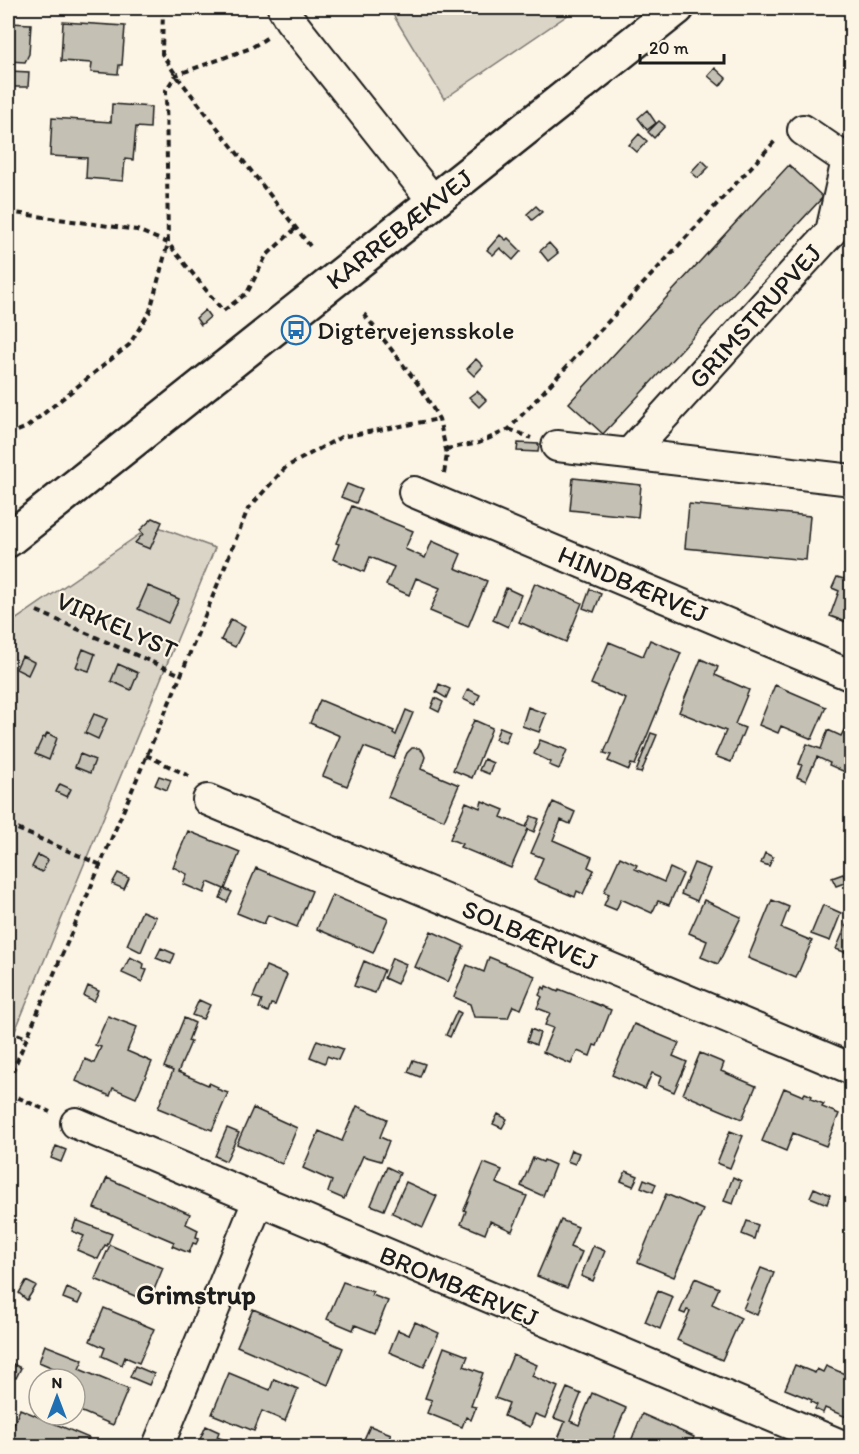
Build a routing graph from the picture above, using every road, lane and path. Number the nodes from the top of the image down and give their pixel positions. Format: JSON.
{"nodes":[{"id":1,"x":163,"y":8,"type":"edge"},
{"id":2,"x":677,"y":8,"type":"edge"},
{"id":3,"x":287,"y":14,"type":"edge"},
{"id":4,"x":176,"y":75,"type":"junction"},
{"id":5,"x":803,"y":130,"type":"joint"},
{"id":6,"x":849,"y":161,"type":"edge"},
{"id":7,"x":434,"y":202,"type":"junction"},
{"id":8,"x":8,"y":212,"type":"edge"},
{"id":9,"x":296,"y":228,"type":"junction"},
{"id":10,"x":168,"y":243,"type":"junction"},
{"id":11,"x":310,"y":246,"type":"dead end"},
{"id":12,"x":364,"y":314,"type":"dead end"},
{"id":13,"x":439,"y":419,"type":"junction"},
{"id":14,"x":8,"y":435,"type":"edge"},
{"id":15,"x":557,"y":446,"type":"dead end"},
{"id":16,"x":446,"y":449,"type":"junction"},
{"id":17,"x":629,"y":454,"type":"junction"},
{"id":18,"x":852,"y":480,"type":"edge"},
{"id":19,"x":426,"y":497,"type":"joint"},
{"id":20,"x":8,"y":540,"type":"edge"},
{"id":21,"x":37,"y":611,"type":"dead end"},
{"id":22,"x":181,"y":675,"type":"junction"},
{"id":23,"x":852,"y":676,"type":"edge"},
{"id":24,"x":146,"y":755,"type":"junction"},
{"id":25,"x":208,"y":800,"type":"joint"},
{"id":26,"x":8,"y":825,"type":"edge"},
{"id":27,"x":101,"y":865,"type":"junction"},
{"id":28,"x":8,"y":1030,"type":"edge"},
{"id":29,"x":26,"y":1038,"type":"junction"},
{"id":30,"x":852,"y":1069,"type":"edge"},
{"id":31,"x":8,"y":1082,"type":"edge"},
{"id":32,"x":8,"y":1094,"type":"edge"},
{"id":33,"x":76,"y":1123,"type":"joint"},
{"id":34,"x":258,"y":1201,"type":"junction"},
{"id":35,"x":158,"y":1446,"type":"edge"},
{"id":36,"x":843,"y":1446,"type":"edge"}],
"edges":[{"from":1,"to":4,"type":"path"},
{"from":2,"to":7,"type":"street","name":"KARREBÆKVEJ"},
{"from":3,"to":4,"type":"path"},
{"from":3,"to":7,"type":"street"},
{"from":4,"to":9,"type":"path"},
{"from":4,"to":10,"type":"path"},
{"from":5,"to":6,"type":"street","name":"GRIMSTRUPVEJ"},
{"from":5,"to":16,"type":"path"},
{"from":6,"to":17,"type":"street","name":"GRIMSTRUPVEJ"},
{"from":7,"to":20,"type":"street","name":"KARREBÆKVEJ"},
{"from":8,"to":10,"type":"path"},
{"from":9,"to":10,"type":"path"},
{"from":9,"to":11,"type":"path"},
{"from":10,"to":14,"type":"path"},
{"from":12,"to":13,"type":"path"},
{"from":13,"to":16,"type":"path"},
{"from":13,"to":22,"type":"path"},
{"from":15,"to":17,"type":"street"},
{"from":16,"to":19,"type":"path"},
{"from":17,"to":18,"type":"street"},
{"from":19,"to":23,"type":"street","name":"HINDBÆRVEJ"},
{"from":21,"to":22,"type":"path","name":"VIRKELYST"},
{"from":22,"to":24,"type":"path"},
{"from":24,"to":25,"type":"path"},
{"from":24,"to":27,"type":"path"},
{"from":25,"to":30,"type":"street","name":"SOLBÆRVEJ"},
{"from":26,"to":27,"type":"path"},
{"from":27,"to":29,"type":"path"},
{"from":28,"to":29,"type":"path"},
{"from":29,"to":31,"type":"path"},
{"from":32,"to":33,"type":"path"},
{"from":33,"to":34,"type":"street","name":"BROMBÆRVEJ"},
{"from":34,"to":35,"type":"street"},
{"from":34,"to":36,"type":"street","name":"BROMBÆRVEJ"}]}
